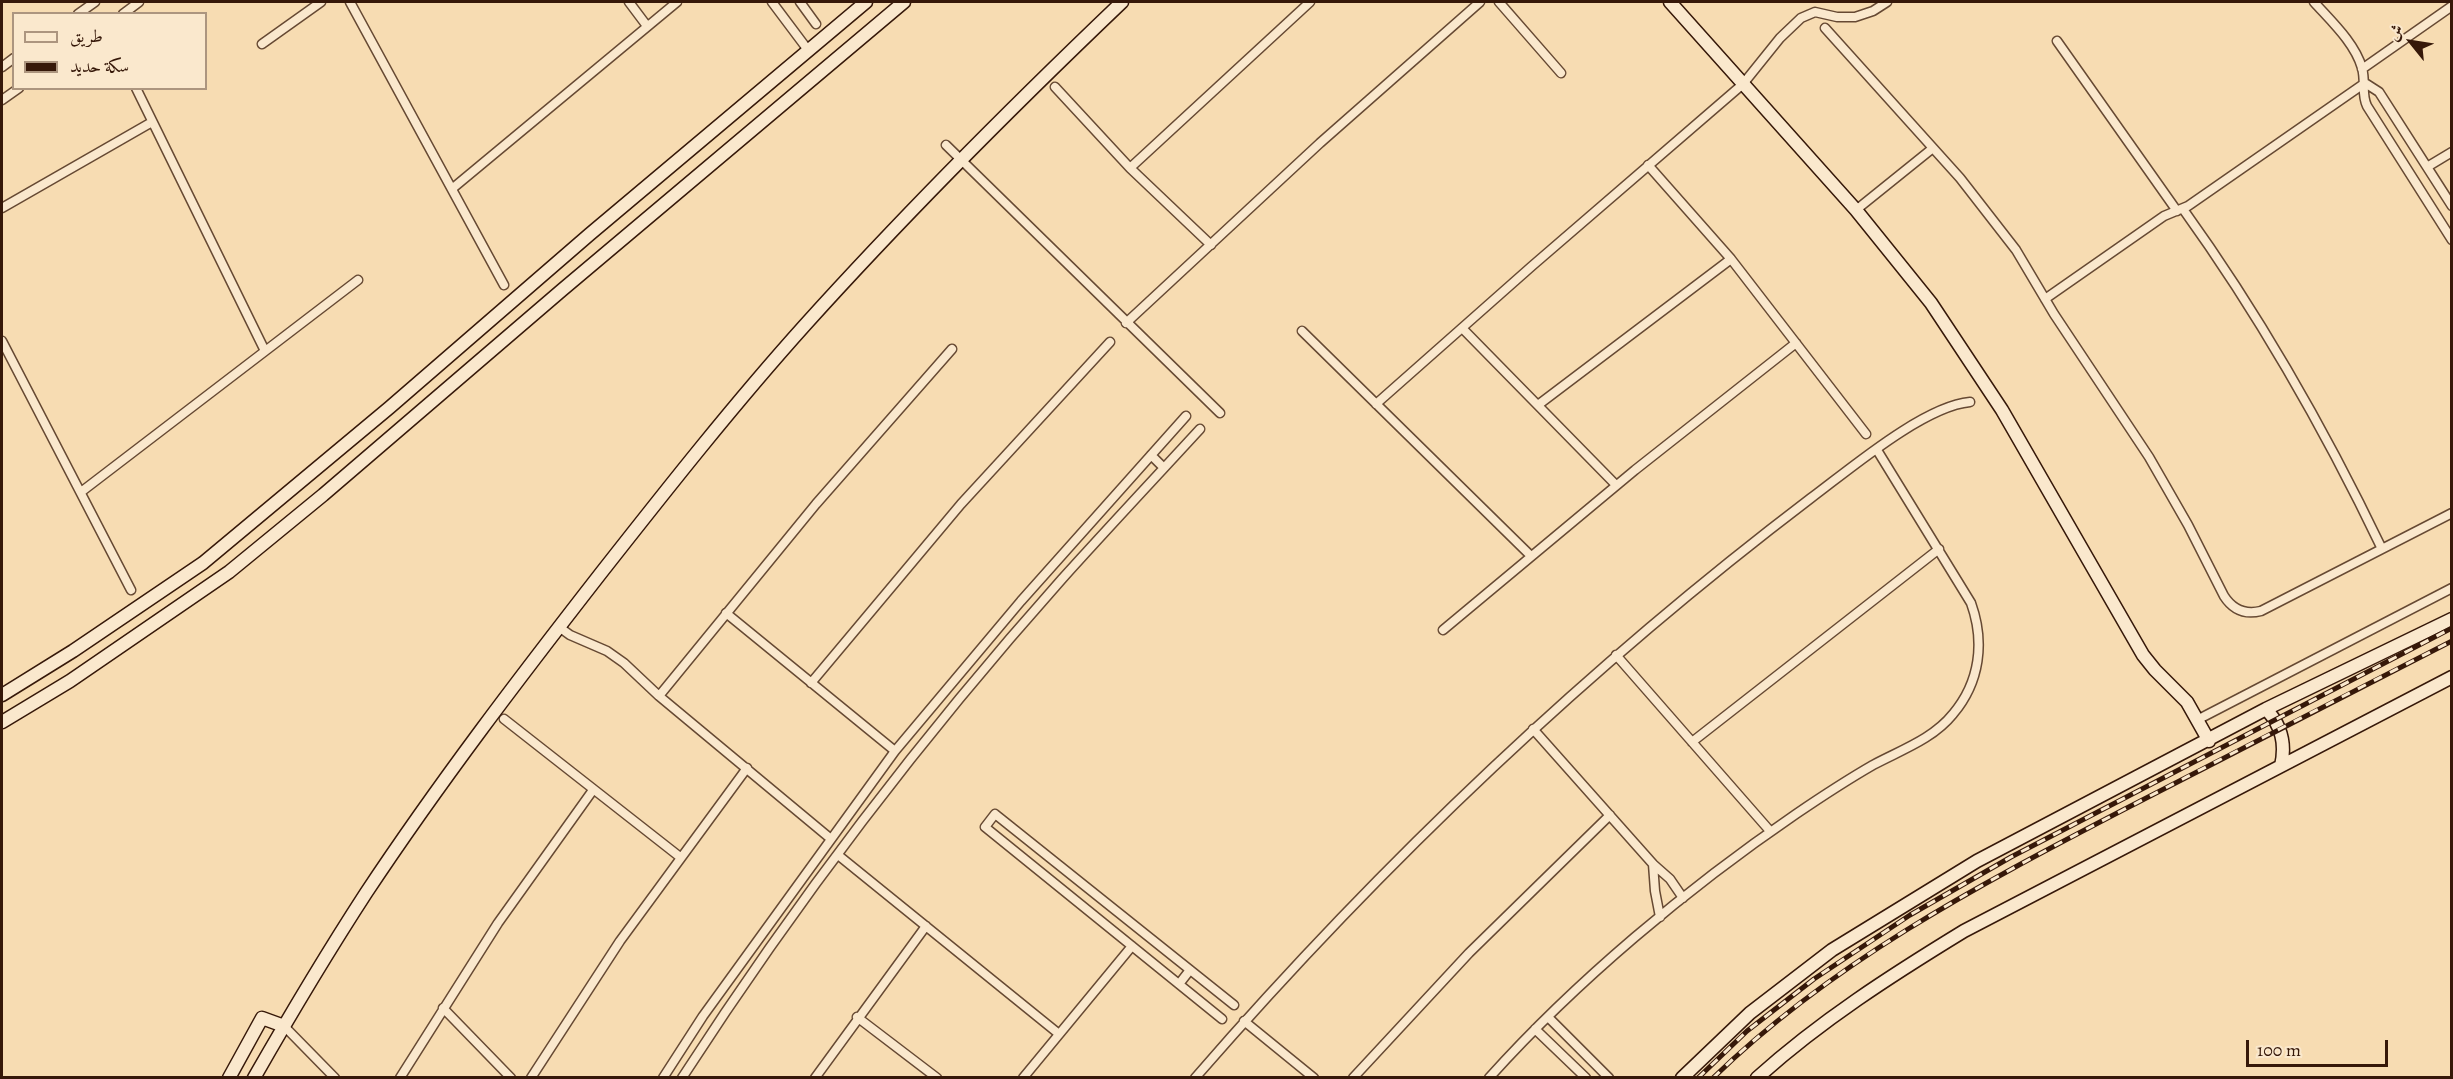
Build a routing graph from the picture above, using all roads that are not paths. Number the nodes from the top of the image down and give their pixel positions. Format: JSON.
{"nodes":[{"id":1,"x":96,"y":2,"type":"edge"},
{"id":2,"x":139,"y":2,"type":"edge"},
{"id":3,"x":321,"y":2,"type":"edge"},
{"id":4,"x":351,"y":2,"type":"edge"},
{"id":5,"x":629,"y":2,"type":"edge"},
{"id":6,"x":677,"y":2,"type":"edge"},
{"id":7,"x":772,"y":2,"type":"edge"},
{"id":8,"x":800,"y":2,"type":"edge"},
{"id":9,"x":866,"y":2,"type":"edge"},
{"id":10,"x":904,"y":2,"type":"edge"},
{"id":11,"x":1122,"y":2,"type":"edge"},
{"id":12,"x":1310,"y":2,"type":"edge"},
{"id":13,"x":1480,"y":2,"type":"edge"},
{"id":14,"x":1499,"y":2,"type":"edge"},
{"id":15,"x":1670,"y":2,"type":"edge"},
{"id":16,"x":1887,"y":2,"type":"edge"},
{"id":17,"x":2314,"y":2,"type":"edge"},
{"id":18,"x":2451,"y":6,"type":"edge"},
{"id":19,"x":81,"y":12,"type":"edge"},
{"id":20,"x":126,"y":12,"type":"edge"},
{"id":21,"x":816,"y":24,"type":"dead end"},
{"id":22,"x":647,"y":26,"type":"junction"},
{"id":23,"x":1825,"y":28,"type":"dead end"},
{"id":24,"x":2056,"y":41,"type":"dead end"},
{"id":25,"x":262,"y":44,"type":"dead end"},
{"id":26,"x":808,"y":50,"type":"junction"},
{"id":27,"x":2362,"y":69,"type":"junction"},
{"id":28,"x":1561,"y":73,"type":"dead end"},
{"id":29,"x":2365,"y":83,"type":"junction"},
{"id":30,"x":1743,"y":84,"type":"junction"},
{"id":31,"x":1056,"y":87,"type":"dead end"},
{"id":32,"x":16,"y":90,"type":"edge"},
{"id":33,"x":137,"y":90,"type":"edge"},
{"id":34,"x":2,"y":100,"type":"edge"},
{"id":35,"x":152,"y":122,"type":"junction"},
{"id":36,"x":723,"y":122,"type":"junction"},
{"id":37,"x":740,"y":140,"type":"junction"},
{"id":38,"x":946,"y":145,"type":"dead end"},
{"id":39,"x":1933,"y":148,"type":"junction"},
{"id":40,"x":2451,"y":152,"type":"edge"},
{"id":41,"x":961,"y":161,"type":"junction"},
{"id":42,"x":1648,"y":165,"type":"junction"},
{"id":43,"x":2427,"y":167,"type":"junction"},
{"id":44,"x":1130,"y":168,"type":"junction"},
{"id":45,"x":453,"y":188,"type":"junction"},
{"id":46,"x":2451,"y":206,"type":"edge"},
{"id":47,"x":2,"y":208,"type":"edge"},
{"id":48,"x":1856,"y":210,"type":"junction"},
{"id":49,"x":2180,"y":210,"type":"junction"},
{"id":50,"x":2451,"y":240,"type":"edge"},
{"id":51,"x":1211,"y":245,"type":"junction"},
{"id":52,"x":1731,"y":259,"type":"junction"},
{"id":53,"x":358,"y":280,"type":"dead end"},
{"id":54,"x":504,"y":285,"type":"dead end"},
{"id":55,"x":2045,"y":299,"type":"junction"},
{"id":56,"x":1126,"y":323,"type":"junction"},
{"id":57,"x":1462,"y":328,"type":"junction"},
{"id":58,"x":1302,"y":331,"type":"dead end"},
{"id":59,"x":2,"y":341,"type":"edge"},
{"id":60,"x":1110,"y":342,"type":"dead end"},
{"id":61,"x":1796,"y":343,"type":"junction"},
{"id":62,"x":952,"y":350,"type":"dead end"},
{"id":63,"x":265,"y":351,"type":"junction"},
{"id":64,"x":1970,"y":402,"type":"dead end"},
{"id":65,"x":1376,"y":404,"type":"junction"},
{"id":66,"x":1538,"y":405,"type":"junction"},
{"id":67,"x":1220,"y":413,"type":"dead end"},
{"id":68,"x":1186,"y":416,"type":"dead end"},
{"id":69,"x":1200,"y":429,"type":"dead end"},
{"id":70,"x":1866,"y":434,"type":"dead end"},
{"id":71,"x":1876,"y":450,"type":"junction"},
{"id":72,"x":1151,"y":455,"type":"junction"},
{"id":73,"x":1164,"y":468,"type":"junction"},
{"id":74,"x":1616,"y":485,"type":"junction"},
{"id":75,"x":81,"y":492,"type":"junction"},
{"id":76,"x":276,"y":501,"type":"junction"},
{"id":77,"x":2451,"y":513,"type":"edge"},
{"id":78,"x":260,"y":515,"type":"junction"},
{"id":79,"x":294,"y":519,"type":"junction"},
{"id":80,"x":272,"y":537,"type":"junction"},
{"id":81,"x":1939,"y":549,"type":"junction"},
{"id":82,"x":2382,"y":549,"type":"junction"},
{"id":83,"x":1531,"y":556,"type":"junction"},
{"id":84,"x":2451,"y":588,"type":"edge"},
{"id":85,"x":131,"y":590,"type":"dead end"},
{"id":86,"x":726,"y":613,"type":"junction"},
{"id":87,"x":2451,"y":621,"type":"edge"},
{"id":88,"x":559,"y":627,"type":"junction"},
{"id":89,"x":1443,"y":630,"type":"dead end"},
{"id":90,"x":1616,"y":655,"type":"junction"},
{"id":91,"x":2451,"y":677,"type":"edge"},
{"id":92,"x":811,"y":683,"type":"junction"},
{"id":93,"x":2,"y":696,"type":"edge"},
{"id":94,"x":659,"y":696,"type":"junction"},
{"id":95,"x":2266,"y":710,"type":"junction"},
{"id":96,"x":504,"y":719,"type":"dead end"},
{"id":97,"x":2197,"y":720,"type":"junction"},
{"id":98,"x":2,"y":722,"type":"edge"},
{"id":99,"x":1533,"y":729,"type":"junction"},
{"id":100,"x":2209,"y":741,"type":"junction"},
{"id":101,"x":1692,"y":742,"type":"junction"},
{"id":102,"x":895,"y":751,"type":"junction"},
{"id":103,"x":2281,"y":766,"type":"junction"},
{"id":104,"x":747,"y":768,"type":"junction"},
{"id":105,"x":593,"y":790,"type":"junction"},
{"id":106,"x":1610,"y":815,"type":"junction"},
{"id":107,"x":1770,"y":831,"type":"junction"},
{"id":108,"x":831,"y":839,"type":"junction"},
{"id":109,"x":838,"y":855,"type":"junction"},
{"id":110,"x":680,"y":857,"type":"junction"},
{"id":111,"x":1653,"y":864,"type":"junction"},
{"id":112,"x":1683,"y":898,"type":"junction"},
{"id":113,"x":1660,"y":917,"type":"junction"},
{"id":114,"x":926,"y":926,"type":"junction"},
{"id":115,"x":1132,"y":946,"type":"junction"},
{"id":116,"x":1190,"y":970,"type":"junction"},
{"id":117,"x":1179,"y":984,"type":"junction"},
{"id":118,"x":1234,"y":1005,"type":"dead end"},
{"id":119,"x":443,"y":1008,"type":"junction"},
{"id":120,"x":857,"y":1017,"type":"junction"},
{"id":121,"x":1548,"y":1017,"type":"junction"},
{"id":122,"x":1222,"y":1019,"type":"dead end"},
{"id":123,"x":1244,"y":1021,"type":"junction"},
{"id":124,"x":284,"y":1026,"type":"junction"},
{"id":125,"x":1535,"y":1029,"type":"junction"},
{"id":126,"x":1059,"y":1034,"type":"junction"},
{"id":127,"x":229,"y":1077,"type":"edge"},
{"id":128,"x":254,"y":1077,"type":"edge"},
{"id":129,"x":335,"y":1077,"type":"edge"},
{"id":130,"x":400,"y":1077,"type":"edge"},
{"id":131,"x":511,"y":1077,"type":"edge"},
{"id":132,"x":531,"y":1077,"type":"edge"},
{"id":133,"x":663,"y":1077,"type":"edge"},
{"id":134,"x":682,"y":1077,"type":"edge"},
{"id":135,"x":815,"y":1077,"type":"edge"},
{"id":136,"x":937,"y":1077,"type":"edge"},
{"id":137,"x":1023,"y":1077,"type":"edge"},
{"id":138,"x":1195,"y":1077,"type":"edge"},
{"id":139,"x":1314,"y":1077,"type":"edge"},
{"id":140,"x":1353,"y":1077,"type":"edge"},
{"id":141,"x":1489,"y":1077,"type":"edge"},
{"id":142,"x":1586,"y":1077,"type":"edge"},
{"id":143,"x":1609,"y":1077,"type":"edge"},
{"id":144,"x":1682,"y":1077,"type":"edge"},
{"id":145,"x":1756,"y":1077,"type":"edge"}],
"edges":[{"from":1,"to":19,"type":"street"},
{"from":2,"to":20,"type":"street"},
{"from":3,"to":25,"type":"street"},
{"from":4,"to":45,"type":"street"},
{"from":5,"to":22,"type":"street"},
{"from":6,"to":22,"type":"street"},
{"from":7,"to":26,"type":"street"},
{"from":8,"to":21,"type":"street"},
{"from":9,"to":26,"type":"street"},
{"from":10,"to":37,"type":"street"},
{"from":11,"to":41,"type":"street"},
{"from":12,"to":44,"type":"street"},
{"from":13,"to":51,"type":"street"},
{"from":14,"to":28,"type":"street"},
{"from":15,"to":30,"type":"street"},
{"from":16,"to":30,"type":"street"},
{"from":17,"to":27,"type":"street"},
{"from":18,"to":27,"type":"street"},
{"from":22,"to":45,"type":"street"},
{"from":23,"to":39,"type":"street"},
{"from":24,"to":49,"type":"street"},
{"from":26,"to":36,"type":"street"},
{"from":27,"to":29,"type":"street"},
{"from":29,"to":43,"type":"street"},
{"from":29,"to":49,"type":"street"},
{"from":29,"to":50,"type":"street"},
{"from":30,"to":42,"type":"street"},
{"from":30,"to":48,"type":"street"},
{"from":31,"to":44,"type":"street"},
{"from":32,"to":34,"type":"street"},
{"from":33,"to":35,"type":"street"},
{"from":35,"to":47,"type":"street"},
{"from":35,"to":63,"type":"street"},
{"from":36,"to":37,"type":"street"},
{"from":36,"to":76,"type":"street"},
{"from":37,"to":79,"type":"street"},
{"from":38,"to":41,"type":"street"},
{"from":39,"to":48,"type":"street"},
{"from":39,"to":55,"type":"street"},
{"from":40,"to":43,"type":"street"},
{"from":41,"to":56,"type":"street"},
{"from":41,"to":88,"type":"street"},
{"from":42,"to":52,"type":"street"},
{"from":42,"to":57,"type":"street"},
{"from":43,"to":46,"type":"street"},
{"from":44,"to":51,"type":"street"},
{"from":45,"to":54,"type":"street"},
{"from":48,"to":97,"type":"street"},
{"from":49,"to":55,"type":"street"},
{"from":49,"to":82,"type":"street"},
{"from":51,"to":56,"type":"street"},
{"from":52,"to":61,"type":"street"},
{"from":52,"to":66,"type":"street"},
{"from":53,"to":63,"type":"street"},
{"from":55,"to":82,"type":"street"},
{"from":56,"to":67,"type":"street"},
{"from":57,"to":65,"type":"street"},
{"from":57,"to":66,"type":"street"},
{"from":58,"to":65,"type":"street"},
{"from":59,"to":75,"type":"street"},
{"from":60,"to":92,"type":"street"},
{"from":61,"to":70,"type":"street"},
{"from":61,"to":74,"type":"street"},
{"from":62,"to":86,"type":"street"},
{"from":63,"to":75,"type":"street"},
{"from":64,"to":71,"type":"street"},
{"from":65,"to":83,"type":"street"},
{"from":66,"to":74,"type":"street"},
{"from":68,"to":72,"type":"street"},
{"from":69,"to":73,"type":"street"},
{"from":71,"to":81,"type":"street"},
{"from":71,"to":90,"type":"street"},
{"from":72,"to":73,"type":"street"},
{"from":72,"to":102,"type":"street"},
{"from":73,"to":109,"type":"street"},
{"from":74,"to":83,"type":"street"},
{"from":75,"to":85,"type":"street"},
{"from":76,"to":78,"type":"street"},
{"from":76,"to":79,"type":"street"},
{"from":77,"to":82,"type":"street"},
{"from":78,"to":80,"type":"street"},
{"from":78,"to":93,"type":"street"},
{"from":79,"to":80,"type":"street"},
{"from":80,"to":98,"type":"street"},
{"from":81,"to":101,"type":"street"},
{"from":81,"to":107,"type":"street"},
{"from":83,"to":89,"type":"street"},
{"from":84,"to":97,"type":"street"},
{"from":86,"to":92,"type":"street"},
{"from":86,"to":94,"type":"street"},
{"from":87,"to":95,"type":"street"},
{"from":88,"to":94,"type":"street"},
{"from":88,"to":124,"type":"street"},
{"from":90,"to":99,"type":"street"},
{"from":90,"to":101,"type":"street"},
{"from":91,"to":103,"type":"street"},
{"from":92,"to":102,"type":"street"},
{"from":94,"to":104,"type":"street"},
{"from":95,"to":100,"type":"street"},
{"from":95,"to":103,"type":"street"},
{"from":96,"to":105,"type":"street"},
{"from":97,"to":100,"type":"street"},
{"from":99,"to":106,"type":"street"},
{"from":99,"to":123,"type":"street"},
{"from":100,"to":144,"type":"street"},
{"from":101,"to":107,"type":"street"},
{"from":102,"to":108,"type":"street"},
{"from":103,"to":145,"type":"street"},
{"from":104,"to":108,"type":"street"},
{"from":104,"to":110,"type":"street"},
{"from":105,"to":110,"type":"street"},
{"from":105,"to":119,"type":"street"},
{"from":106,"to":111,"type":"street"},
{"from":106,"to":140,"type":"street"},
{"from":107,"to":112,"type":"street"},
{"from":108,"to":133,"type":"street"},
{"from":109,"to":114,"type":"street"},
{"from":109,"to":134,"type":"street"},
{"from":110,"to":132,"type":"street"},
{"from":111,"to":112,"type":"street"},
{"from":111,"to":113,"type":"street"},
{"from":112,"to":113,"type":"street"},
{"from":113,"to":121,"type":"street"},
{"from":114,"to":120,"type":"street"},
{"from":114,"to":126,"type":"street"},
{"from":115,"to":116,"type":"street"},
{"from":115,"to":117,"type":"street"},
{"from":115,"to":126,"type":"street"},
{"from":116,"to":117,"type":"street"},
{"from":116,"to":118,"type":"street"},
{"from":117,"to":122,"type":"street"},
{"from":119,"to":130,"type":"street"},
{"from":119,"to":131,"type":"street"},
{"from":120,"to":135,"type":"street"},
{"from":120,"to":136,"type":"street"},
{"from":121,"to":125,"type":"street"},
{"from":121,"to":143,"type":"street"},
{"from":123,"to":138,"type":"street"},
{"from":123,"to":139,"type":"street"},
{"from":124,"to":127,"type":"street"},
{"from":124,"to":128,"type":"street"},
{"from":124,"to":129,"type":"street"},
{"from":125,"to":141,"type":"street"},
{"from":125,"to":142,"type":"street"},
{"from":126,"to":137,"type":"street"}]}
